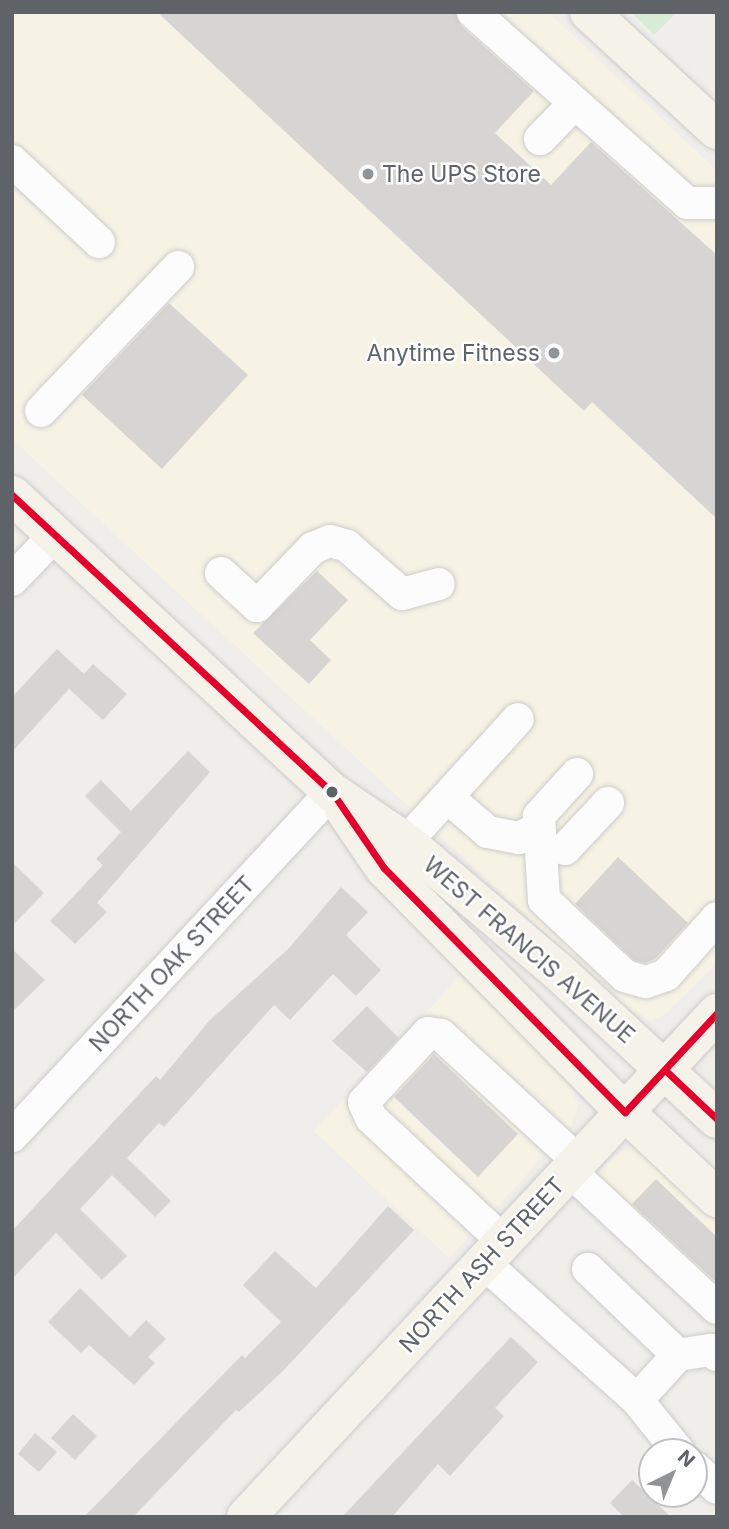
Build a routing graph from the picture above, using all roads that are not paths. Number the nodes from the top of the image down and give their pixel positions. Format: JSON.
{"nodes":[{"id":1,"x":473,"y":12,"type":"edge"},
{"id":2,"x":589,"y":12,"type":"edge"},
{"id":3,"x":574,"y":104,"type":"junction"},
{"id":4,"x":717,"y":130,"type":"edge"},
{"id":5,"x":540,"y":139,"type":"dead end"},
{"id":6,"x":12,"y":161,"type":"edge"},
{"id":7,"x":717,"y":203,"type":"edge"},
{"id":8,"x":99,"y":242,"type":"dead end"},
{"id":9,"x":177,"y":267,"type":"dead end"},
{"id":10,"x":41,"y":411,"type":"dead end"},
{"id":11,"x":12,"y":495,"type":"edge"},
{"id":12,"x":55,"y":535,"type":"junction"},
{"id":13,"x":221,"y":573,"type":"dead end"},
{"id":14,"x":12,"y":580,"type":"edge"},
{"id":15,"x":439,"y":584,"type":"dead end"},
{"id":16,"x":517,"y":719,"type":"dead end"},
{"id":17,"x":577,"y":774,"type":"dead end"},
{"id":18,"x":332,"y":792,"type":"junction"},
{"id":19,"x":447,"y":797,"type":"junction"},
{"id":20,"x":608,"y":803,"type":"dead end"},
{"id":21,"x":539,"y":828,"type":"junction"},
{"id":22,"x":406,"y":842,"type":"junction"},
{"id":23,"x":565,"y":849,"type":"dead end"},
{"id":24,"x":717,"y":918,"type":"edge"},
{"id":25,"x":717,"y":1013,"type":"edge"},
{"id":26,"x":665,"y":1070,"type":"junction"},
{"id":27,"x":625,"y":1112,"type":"junction"},
{"id":28,"x":717,"y":1119,"type":"edge"},
{"id":29,"x":12,"y":1136,"type":"edge"},
{"id":30,"x":574,"y":1166,"type":"junction"},
{"id":31,"x":717,"y":1198,"type":"edge"},
{"id":32,"x":494,"y":1252,"type":"junction"},
{"id":33,"x":588,"y":1269,"type":"dead end"},
{"id":34,"x":717,"y":1308,"type":"edge"},
{"id":35,"x":678,"y":1354,"type":"junction"},
{"id":36,"x":717,"y":1355,"type":"edge"},
{"id":37,"x":637,"y":1400,"type":"junction"},
{"id":38,"x":668,"y":1438,"type":"edge"},
{"id":39,"x":246,"y":1517,"type":"edge"}],
"edges":[{"from":1,"to":3,"type":"street"},
{"from":2,"to":4,"type":"main road"},
{"from":3,"to":5,"type":"street"},
{"from":3,"to":7,"type":"street"},
{"from":6,"to":8,"type":"street"},
{"from":9,"to":10,"type":"street"},
{"from":11,"to":12,"type":"main road","name":"WEST FRANCIS AVENUE"},
{"from":12,"to":14,"type":"street"},
{"from":12,"to":18,"type":"main road","name":"WEST FRANCIS AVENUE"},
{"from":13,"to":15,"type":"street"},
{"from":16,"to":19,"type":"street"},
{"from":17,"to":21,"type":"street"},
{"from":18,"to":22,"type":"main road","name":"WEST FRANCIS AVENUE"},
{"from":18,"to":27,"type":"main road","name":"WEST FRANCIS AVENUE"},
{"from":18,"to":29,"type":"street","name":"NORTH OAK STREET"},
{"from":19,"to":21,"type":"street"},
{"from":19,"to":22,"type":"street"},
{"from":20,"to":23,"type":"street"},
{"from":21,"to":24,"type":"street"},
{"from":22,"to":26,"type":"main road","name":"WEST FRANCIS AVENUE"},
{"from":25,"to":26,"type":"main road","name":"NORTH ASH STREET"},
{"from":26,"to":27,"type":"main road","name":"NORTH ASH STREET"},
{"from":26,"to":28,"type":"main road","name":"WEST FRANCIS AVENUE"},
{"from":27,"to":30,"type":"main road","name":"NORTH ASH STREET"},
{"from":27,"to":31,"type":"main road","name":"WEST FRANCIS AVENUE"},
{"from":30,"to":32,"type":"main road","name":"NORTH ASH STREET"},
{"from":30,"to":32,"type":"street"},
{"from":30,"to":34,"type":"street"},
{"from":32,"to":37,"type":"street"},
{"from":32,"to":39,"type":"main road","name":"NORTH ASH STREET"},
{"from":33,"to":35,"type":"street"},
{"from":35,"to":36,"type":"street"},
{"from":35,"to":37,"type":"street"},
{"from":37,"to":38,"type":"street"}]}
